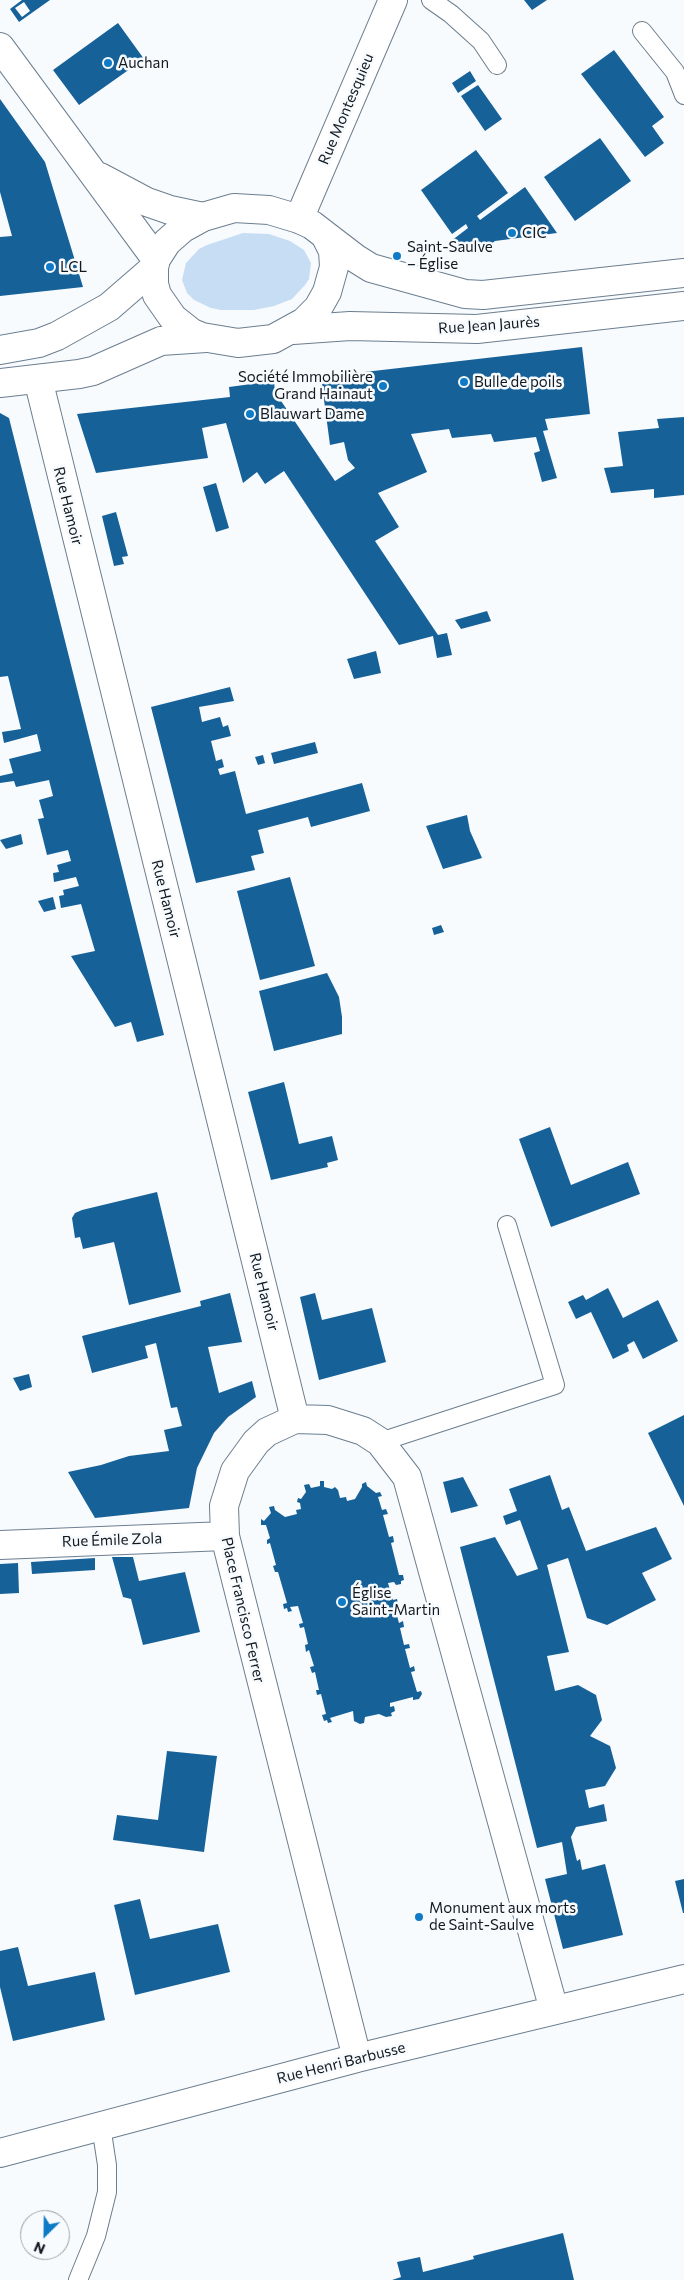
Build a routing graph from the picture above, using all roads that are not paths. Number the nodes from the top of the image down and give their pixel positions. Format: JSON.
{"nodes":[{"id":1,"x":393,"y":0,"type":"edge"},
{"id":2,"x":431,"y":0,"type":"edge"},
{"id":3,"x":642,"y":31,"type":"dead end"},
{"id":4,"x":0,"y":47,"type":"edge"},
{"id":5,"x":497,"y":65,"type":"dead end"},
{"id":6,"x":684,"y":95,"type":"edge"},
{"id":7,"x":89,"y":169,"type":"junction"},
{"id":8,"x":203,"y":216,"type":"junction"},
{"id":9,"x":299,"y":219,"type":"junction"},
{"id":10,"x":326,"y":237,"type":"junction"},
{"id":11,"x":155,"y":263,"type":"junction"},
{"id":12,"x":684,"y":273,"type":"edge"},
{"id":13,"x":684,"y":306,"type":"edge"},
{"id":14,"x":293,"y":330,"type":"junction"},
{"id":15,"x":206,"y":338,"type":"junction"},
{"id":16,"x":0,"y":350,"type":"edge"},
{"id":17,"x":38,"y":379,"type":"junction"},
{"id":18,"x":0,"y":383,"type":"edge"},
{"id":19,"x":507,"y":1225,"type":"dead end"},
{"id":20,"x":295,"y":1419,"type":"junction"},
{"id":21,"x":380,"y":1442,"type":"junction"},
{"id":22,"x":225,"y":1536,"type":"junction"},
{"id":23,"x":0,"y":1545,"type":"edge"},
{"id":24,"x":684,"y":1979,"type":"edge"},
{"id":25,"x":554,"y":2010,"type":"junction"},
{"id":26,"x":357,"y":2058,"type":"junction"},
{"id":27,"x":101,"y":2126,"type":"junction"},
{"id":28,"x":0,"y":2153,"type":"edge"},
{"id":29,"x":78,"y":2280,"type":"edge"}],
"edges":[{"from":1,"to":9,"type":"street","name":"Rue Montesquieu"},
{"from":2,"to":5,"type":"lane"},
{"from":3,"to":6,"type":"lane"},
{"from":4,"to":7,"type":"street"},
{"from":7,"to":8,"type":"street"},
{"from":7,"to":11,"type":"street"},
{"from":8,"to":9,"type":"street","name":"Rue Jean Jaurès"},
{"from":8,"to":11,"type":"street","name":"Rue Jean Jaurès"},
{"from":9,"to":10,"type":"street","name":"Rue Jean Jaurès"},
{"from":10,"to":12,"type":"street","name":"Rue Jean Jaurès"},
{"from":10,"to":14,"type":"street","name":"Rue Jean Jaurès"},
{"from":11,"to":15,"type":"street","name":"Rue Jean Jaurès"},
{"from":11,"to":16,"type":"street","name":"Rue Jean Jaurès"},
{"from":13,"to":14,"type":"street","name":"Rue Jean Jaurès"},
{"from":14,"to":15,"type":"street","name":"Rue Jean Jaurès"},
{"from":15,"to":17,"type":"street","name":"Rue Jean Jaurès"},
{"from":17,"to":18,"type":"street","name":"Rue Jean Jaurès"},
{"from":17,"to":20,"type":"street","name":"Rue Hamoir"},
{"from":19,"to":21,"type":"lane"},
{"from":20,"to":21,"type":"street","name":"Place Francisco Ferrer"},
{"from":20,"to":22,"type":"street","name":"Place Francisco Ferrer"},
{"from":21,"to":25,"type":"street","name":"Place Francisco Ferrer"},
{"from":22,"to":23,"type":"street","name":"Rue Émile Zola"},
{"from":22,"to":26,"type":"street","name":"Place Francisco Ferrer"},
{"from":24,"to":25,"type":"street","name":"Rue Henri Barbusse"},
{"from":25,"to":26,"type":"street","name":"Rue Henri Barbusse"},
{"from":26,"to":27,"type":"street","name":"Rue Henri Barbusse"},
{"from":27,"to":28,"type":"street","name":"Rue Henri Barbusse"},
{"from":27,"to":29,"type":"lane"}]}
